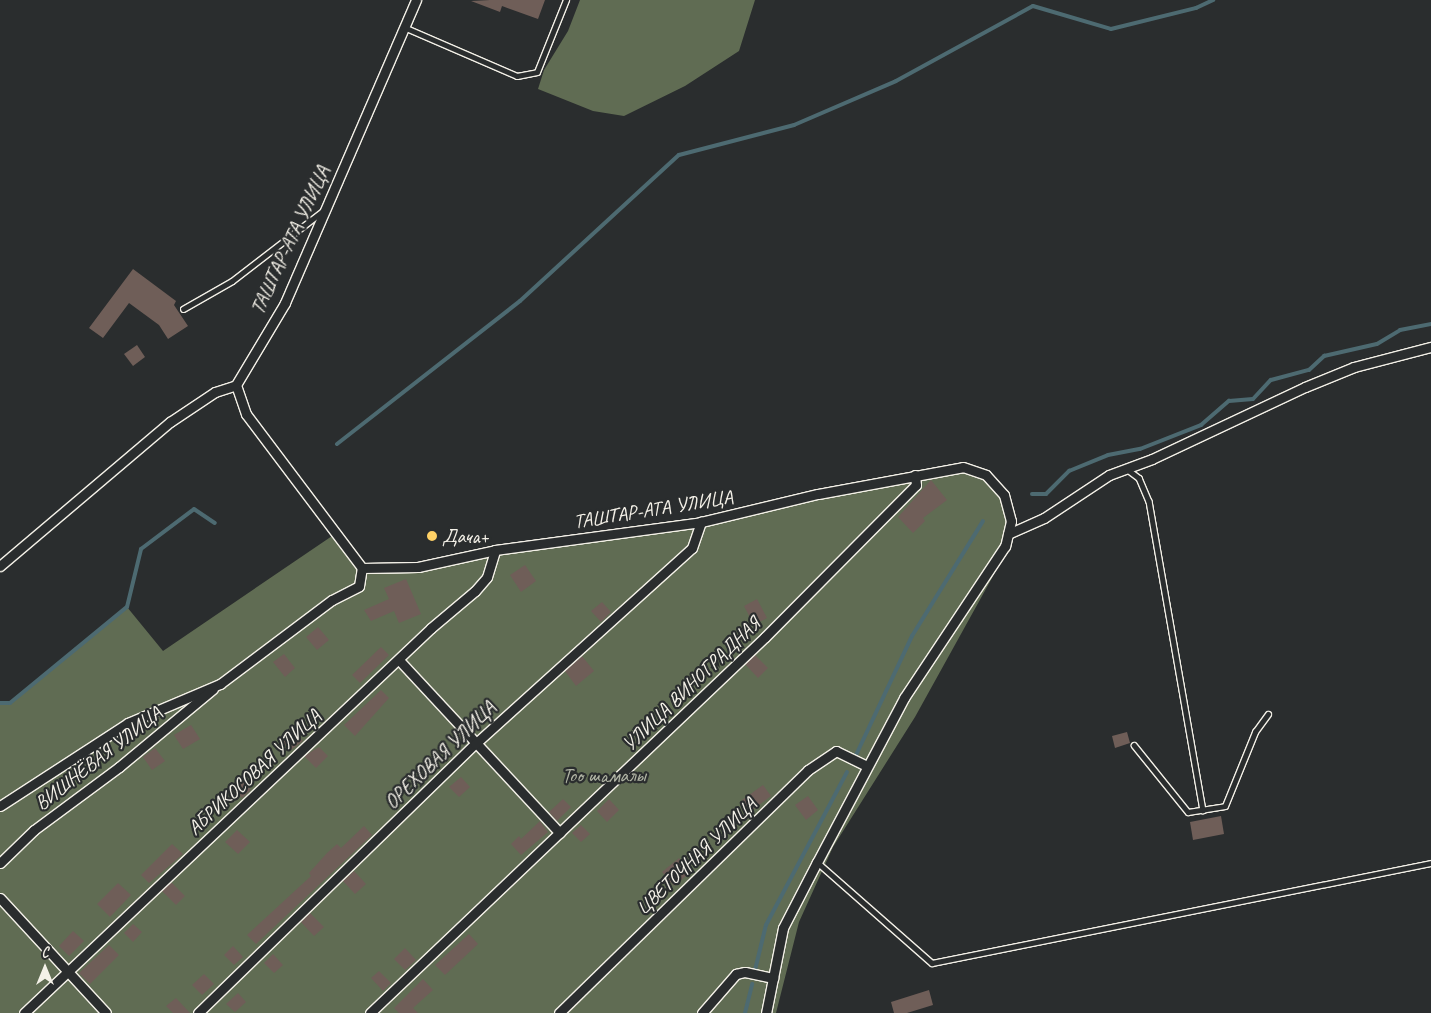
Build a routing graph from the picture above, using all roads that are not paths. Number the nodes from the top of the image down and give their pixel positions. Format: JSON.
{"nodes":[{"id":1,"x":416,"y":0,"type":"edge"},
{"id":2,"x":566,"y":0,"type":"edge"},
{"id":3,"x":404,"y":27,"type":"junction"},
{"id":4,"x":324,"y":210,"type":"junction"},
{"id":5,"x":184,"y":309,"type":"dead end"},
{"id":6,"x":1431,"y":347,"type":"edge"},
{"id":7,"x":236,"y":384,"type":"junction"},
{"id":8,"x":1126,"y":468,"type":"junction"},
{"id":9,"x":915,"y":475,"type":"junction"},
{"id":10,"x":701,"y":522,"type":"junction"},
{"id":11,"x":1008,"y":534,"type":"junction"},
{"id":12,"x":495,"y":550,"type":"junction"},
{"id":13,"x":0,"y":566,"type":"edge"},
{"id":14,"x":362,"y":568,"type":"junction"},
{"id":15,"x":400,"y":660,"type":"junction"},
{"id":16,"x":220,"y":684,"type":"junction"},
{"id":17,"x":1268,"y":714,"type":"dead end"},
{"id":18,"x":475,"y":744,"type":"junction"},
{"id":19,"x":1134,"y":745,"type":"dead end"},
{"id":20,"x":867,"y":766,"type":"junction"},
{"id":21,"x":0,"y":806,"type":"edge"},
{"id":22,"x":1203,"y":810,"type":"junction"},
{"id":23,"x":560,"y":832,"type":"junction"},
{"id":24,"x":817,"y":862,"type":"junction"},
{"id":25,"x":0,"y":863,"type":"edge"},
{"id":26,"x":1431,"y":863,"type":"edge"},
{"id":27,"x":0,"y":898,"type":"edge"},
{"id":28,"x":65,"y":972,"type":"junction"},
{"id":29,"x":773,"y":978,"type":"junction"},
{"id":30,"x":24,"y":1013,"type":"edge"},
{"id":31,"x":106,"y":1013,"type":"edge"},
{"id":32,"x":198,"y":1013,"type":"edge"},
{"id":33,"x":370,"y":1013,"type":"edge"},
{"id":34,"x":559,"y":1013,"type":"edge"},
{"id":35,"x":702,"y":1013,"type":"edge"},
{"id":36,"x":766,"y":1013,"type":"edge"}],
"edges":[{"from":1,"to":3,"type":"street","name":"ТАШТАР-АТА УЛИЦА"},
{"from":2,"to":3,"type":"lane"},
{"from":3,"to":4,"type":"street","name":"ТАШТАР-АТА УЛИЦА"},
{"from":4,"to":5,"type":"lane"},
{"from":4,"to":7,"type":"street","name":"ТАШТАР-АТА УЛИЦА"},
{"from":6,"to":8,"type":"street"},
{"from":7,"to":13,"type":"street"},
{"from":7,"to":14,"type":"street"},
{"from":8,"to":11,"type":"street"},
{"from":8,"to":22,"type":"lane"},
{"from":9,"to":10,"type":"street","name":"ТАШТАР-АТА УЛИЦА"},
{"from":9,"to":11,"type":"street","name":"ТАШТАР-АТА УЛИЦА"},
{"from":9,"to":23,"type":"street","name":"УЛИЦА ВИНОГРАДНАЯ"},
{"from":10,"to":12,"type":"street","name":"ТАШТАР-АТА УЛИЦА"},
{"from":10,"to":18,"type":"street","name":"ОРЕХОВАЯ УЛИЦА"},
{"from":11,"to":20,"type":"street","name":"ТАШТАР-АТА УЛИЦА"},
{"from":12,"to":14,"type":"street","name":"ТАШТАР-АТА УЛИЦА"},
{"from":12,"to":15,"type":"street","name":"АБРИКОСОВАЯ УЛИЦА"},
{"from":14,"to":16,"type":"street"},
{"from":15,"to":18,"type":"street"},
{"from":15,"to":28,"type":"street","name":"АБРИКОСОВАЯ УЛИЦА"},
{"from":16,"to":21,"type":"street"},
{"from":16,"to":25,"type":"street","name":"ВИШНЁВАЯ УЛИЦА"},
{"from":17,"to":22,"type":"lane"},
{"from":18,"to":23,"type":"street"},
{"from":18,"to":32,"type":"street","name":"ОРЕХОВАЯ УЛИЦА"},
{"from":19,"to":22,"type":"lane"},
{"from":20,"to":24,"type":"street","name":"ТАШТАР-АТА УЛИЦА"},
{"from":20,"to":34,"type":"street","name":"ЦВЕТОЧНАЯ УЛИЦА"},
{"from":23,"to":33,"type":"street","name":"УЛИЦА ВИНОГРАДНАЯ"},
{"from":24,"to":26,"type":"lane"},
{"from":24,"to":29,"type":"street","name":"ТАШТАР-АТА УЛИЦА"},
{"from":27,"to":28,"type":"street"},
{"from":28,"to":30,"type":"street","name":"АБРИКОСОВАЯ УЛИЦА"},
{"from":28,"to":31,"type":"street"},
{"from":29,"to":35,"type":"street"},
{"from":29,"to":36,"type":"street","name":"ТАШТАР-АТА УЛИЦА"}]}
